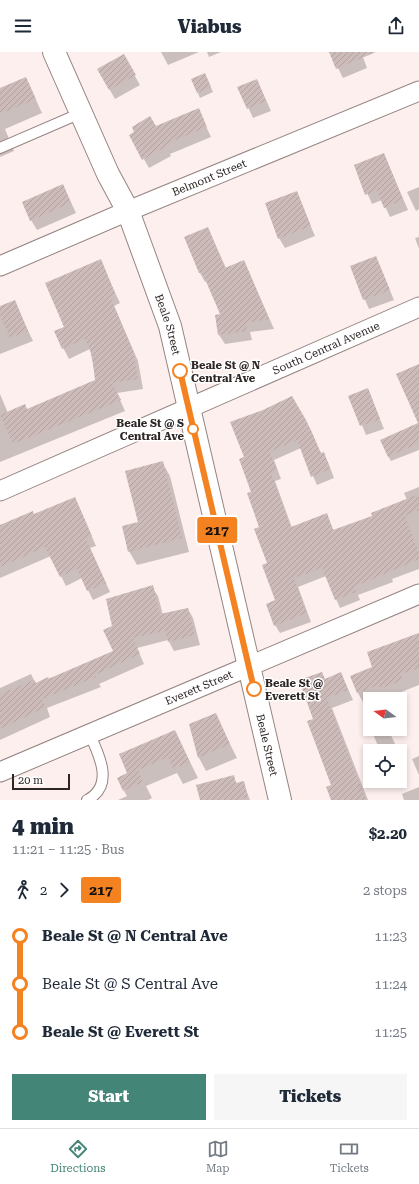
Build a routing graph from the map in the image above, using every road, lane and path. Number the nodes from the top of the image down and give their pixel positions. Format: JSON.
{"nodes":[{"id":1,"x":54,"y":52,"type":"edge"},
{"id":2,"x":419,"y":91,"type":"edge"},
{"id":3,"x":81,"y":113,"type":"junction"},
{"id":4,"x":0,"y":148,"type":"edge"},
{"id":5,"x":128,"y":211,"type":"junction"},
{"id":6,"x":0,"y":266,"type":"edge"},
{"id":7,"x":419,"y":307,"type":"edge"},
{"id":8,"x":188,"y":408,"type":"junction"},
{"id":9,"x":0,"y":491,"type":"edge"},
{"id":10,"x":419,"y":594,"type":"edge"},
{"id":11,"x":249,"y":667,"type":"junction"},
{"id":12,"x":89,"y":733,"type":"junction"},
{"id":13,"x":0,"y":772,"type":"edge"},
{"id":14,"x":87,"y":800,"type":"edge"},
{"id":15,"x":280,"y":800,"type":"edge"}],
"edges":[{"from":1,"to":3,"type":"main road","name":"Beale Street"},
{"from":2,"to":5,"type":"street","name":"Belmont Street"},
{"from":3,"to":4,"type":"lane"},
{"from":3,"to":5,"type":"main road","name":"Beale Street"},
{"from":5,"to":6,"type":"street","name":"Belmont Street"},
{"from":5,"to":8,"type":"main road","name":"Beale Street"},
{"from":7,"to":8,"type":"street","name":"South Central Avenue"},
{"from":8,"to":9,"type":"street","name":"South Central Avenue"},
{"from":8,"to":11,"type":"main road","name":"Beale Street"},
{"from":10,"to":11,"type":"street","name":"Everett Street"},
{"from":11,"to":12,"type":"street","name":"Everett Street"},
{"from":11,"to":15,"type":"main road","name":"Beale Street"},
{"from":12,"to":13,"type":"street","name":"Everett Street"},
{"from":12,"to":14,"type":"lane"}]}
